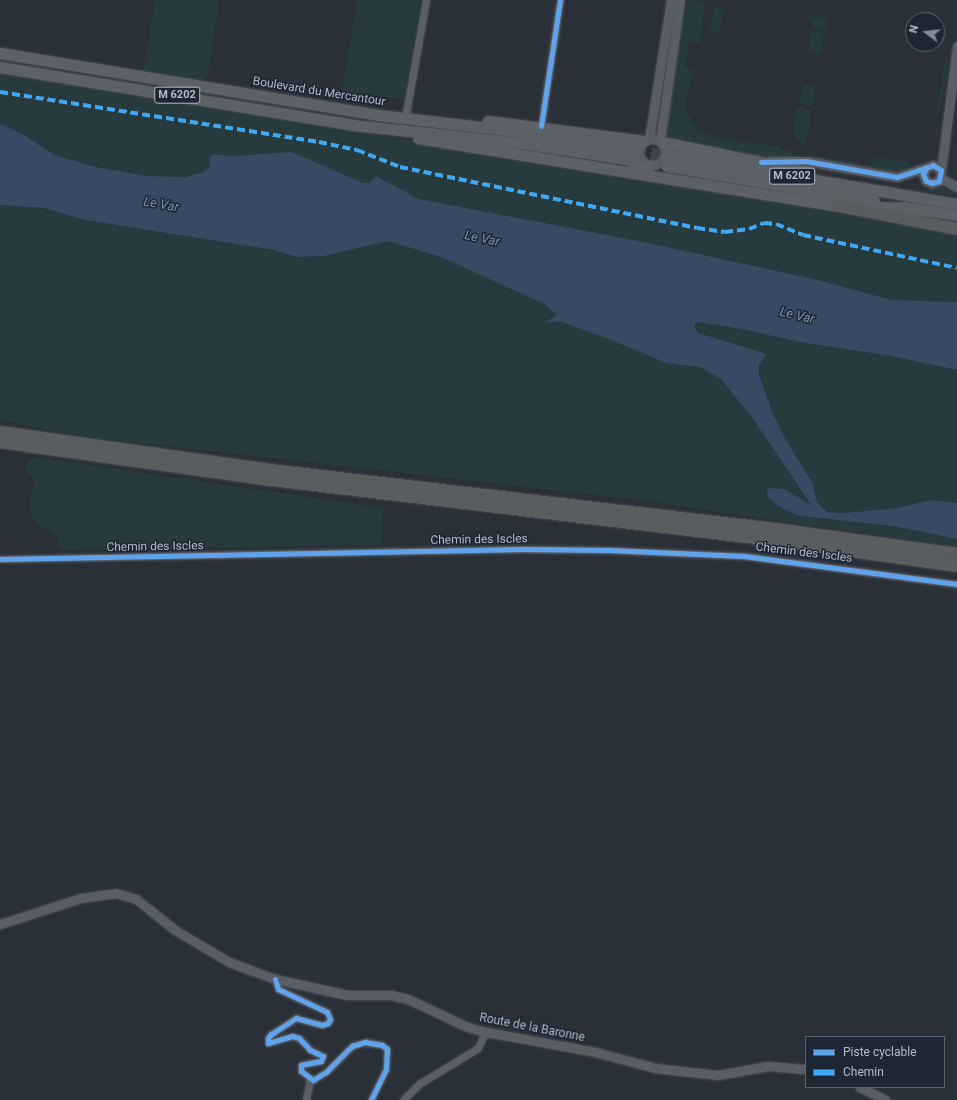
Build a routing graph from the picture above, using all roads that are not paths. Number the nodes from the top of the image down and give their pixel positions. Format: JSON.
{"nodes":[{"id":1,"x":426,"y":0,"type":"edge"},
{"id":2,"x":560,"y":0,"type":"edge"},
{"id":3,"x":671,"y":0,"type":"edge"},
{"id":4,"x":680,"y":0,"type":"edge"},
{"id":5,"x":957,"y":46,"type":"edge"},
{"id":6,"x":0,"y":54,"type":"edge"},
{"id":7,"x":0,"y":67,"type":"edge"},
{"id":8,"x":405,"y":119,"type":"junction"},
{"id":9,"x":354,"y":125,"type":"junction"},
{"id":10,"x":541,"y":126,"type":"junction"},
{"id":11,"x":943,"y":139,"type":"junction"},
{"id":12,"x":646,"y":140,"type":"junction"},
{"id":13,"x":661,"y":142,"type":"junction"},
{"id":14,"x":533,"y":156,"type":"junction"},
{"id":15,"x":668,"y":160,"type":"tunnel mouth"},
{"id":16,"x":761,"y":162,"type":"junction"},
{"id":17,"x":651,"y":166,"type":"junction"},
{"id":18,"x":929,"y":166,"type":"junction"},
{"id":19,"x":941,"y":174,"type":"junction"},
{"id":20,"x":695,"y":182,"type":"junction"},
{"id":21,"x":957,"y":187,"type":"edge"},
{"id":22,"x":912,"y":203,"type":"junction"},
{"id":23,"x":957,"y":204,"type":"edge"},
{"id":24,"x":839,"y":206,"type":"junction"},
{"id":25,"x":957,"y":215,"type":"edge"},
{"id":26,"x":957,"y":229,"type":"edge"},
{"id":27,"x":0,"y":432,"type":"edge"},
{"id":28,"x":0,"y":442,"type":"edge"},
{"id":29,"x":957,"y":554,"type":"edge"},
{"id":30,"x":0,"y":559,"type":"edge"},
{"id":31,"x":957,"y":566,"type":"edge"},
{"id":32,"x":957,"y":584,"type":"edge"},
{"id":33,"x":0,"y":924,"type":"edge"},
{"id":34,"x":275,"y":979,"type":"junction"},
{"id":35,"x":486,"y":1032,"type":"junction"},
{"id":36,"x":805,"y":1069,"type":"edge"},
{"id":37,"x":310,"y":1079,"type":"junction"},
{"id":38,"x":862,"y":1088,"type":"edge"},
{"id":39,"x":306,"y":1100,"type":"edge"},
{"id":40,"x":371,"y":1100,"type":"edge"},
{"id":41,"x":403,"y":1100,"type":"edge"},
{"id":42,"x":885,"y":1100,"type":"edge"}],
"edges":[{"from":1,"to":8,"type":"street"},
{"from":2,"to":10,"type":"street"},
{"from":3,"to":12,"type":"main road"},
{"from":4,"to":13,"type":"main road"},
{"from":5,"to":11,"type":"main road"},
{"from":6,"to":8,"type":"main road","name":"Boulevard du Mercantour","number":"M 6202"},
{"from":7,"to":9,"type":"main road","name":"Boulevard du Mercantour","number":"M 6202"},
{"from":8,"to":9,"type":"main road","name":"Boulevard du Mercantour","number":"M 6202"},
{"from":8,"to":10,"type":"main road"},
{"from":9,"to":14,"type":"main road"},
{"from":10,"to":12,"type":"main road"},
{"from":11,"to":18,"type":"main road"},
{"from":11,"to":19,"type":"main road"},
{"from":12,"to":13,"type":"main road"},
{"from":12,"to":17,"type":"main road"},
{"from":13,"to":16,"type":"main road"},
{"from":13,"to":17,"type":"main road"},
{"from":14,"to":17,"type":"main road"},
{"from":14,"to":20,"type":"main road"},
{"from":15,"to":22,"type":"main road","number":"M 6202"},
{"from":16,"to":18,"type":"main road"},
{"from":16,"to":22,"type":"main road"},
{"from":17,"to":20,"type":"main road"},
{"from":18,"to":19,"type":"main road"},
{"from":18,"to":19,"type":"main road"},
{"from":19,"to":21,"type":"main road"},
{"from":20,"to":24,"type":"main road"},
{"from":22,"to":23,"type":"main road","number":"M 6202"},
{"from":22,"to":24,"type":"main road"},
{"from":22,"to":25,"type":"main road","number":"M 6202"},
{"from":24,"to":26,"type":"highway"},
{"from":27,"to":29,"type":"highway"},
{"from":28,"to":31,"type":"highway"},
{"from":30,"to":32,"type":"street","name":"Chemin des Iscles"},
{"from":33,"to":34,"type":"main road","name":"Route de la Baronne"},
{"from":34,"to":35,"type":"main road","name":"Route de la Baronne"},
{"from":34,"to":37,"type":"street"},
{"from":35,"to":36,"type":"main road","name":"Route de la Baronne"},
{"from":35,"to":41,"type":"street"},
{"from":37,"to":39,"type":"street"},
{"from":37,"to":40,"type":"street"},
{"from":38,"to":42,"type":"main road"}]}
